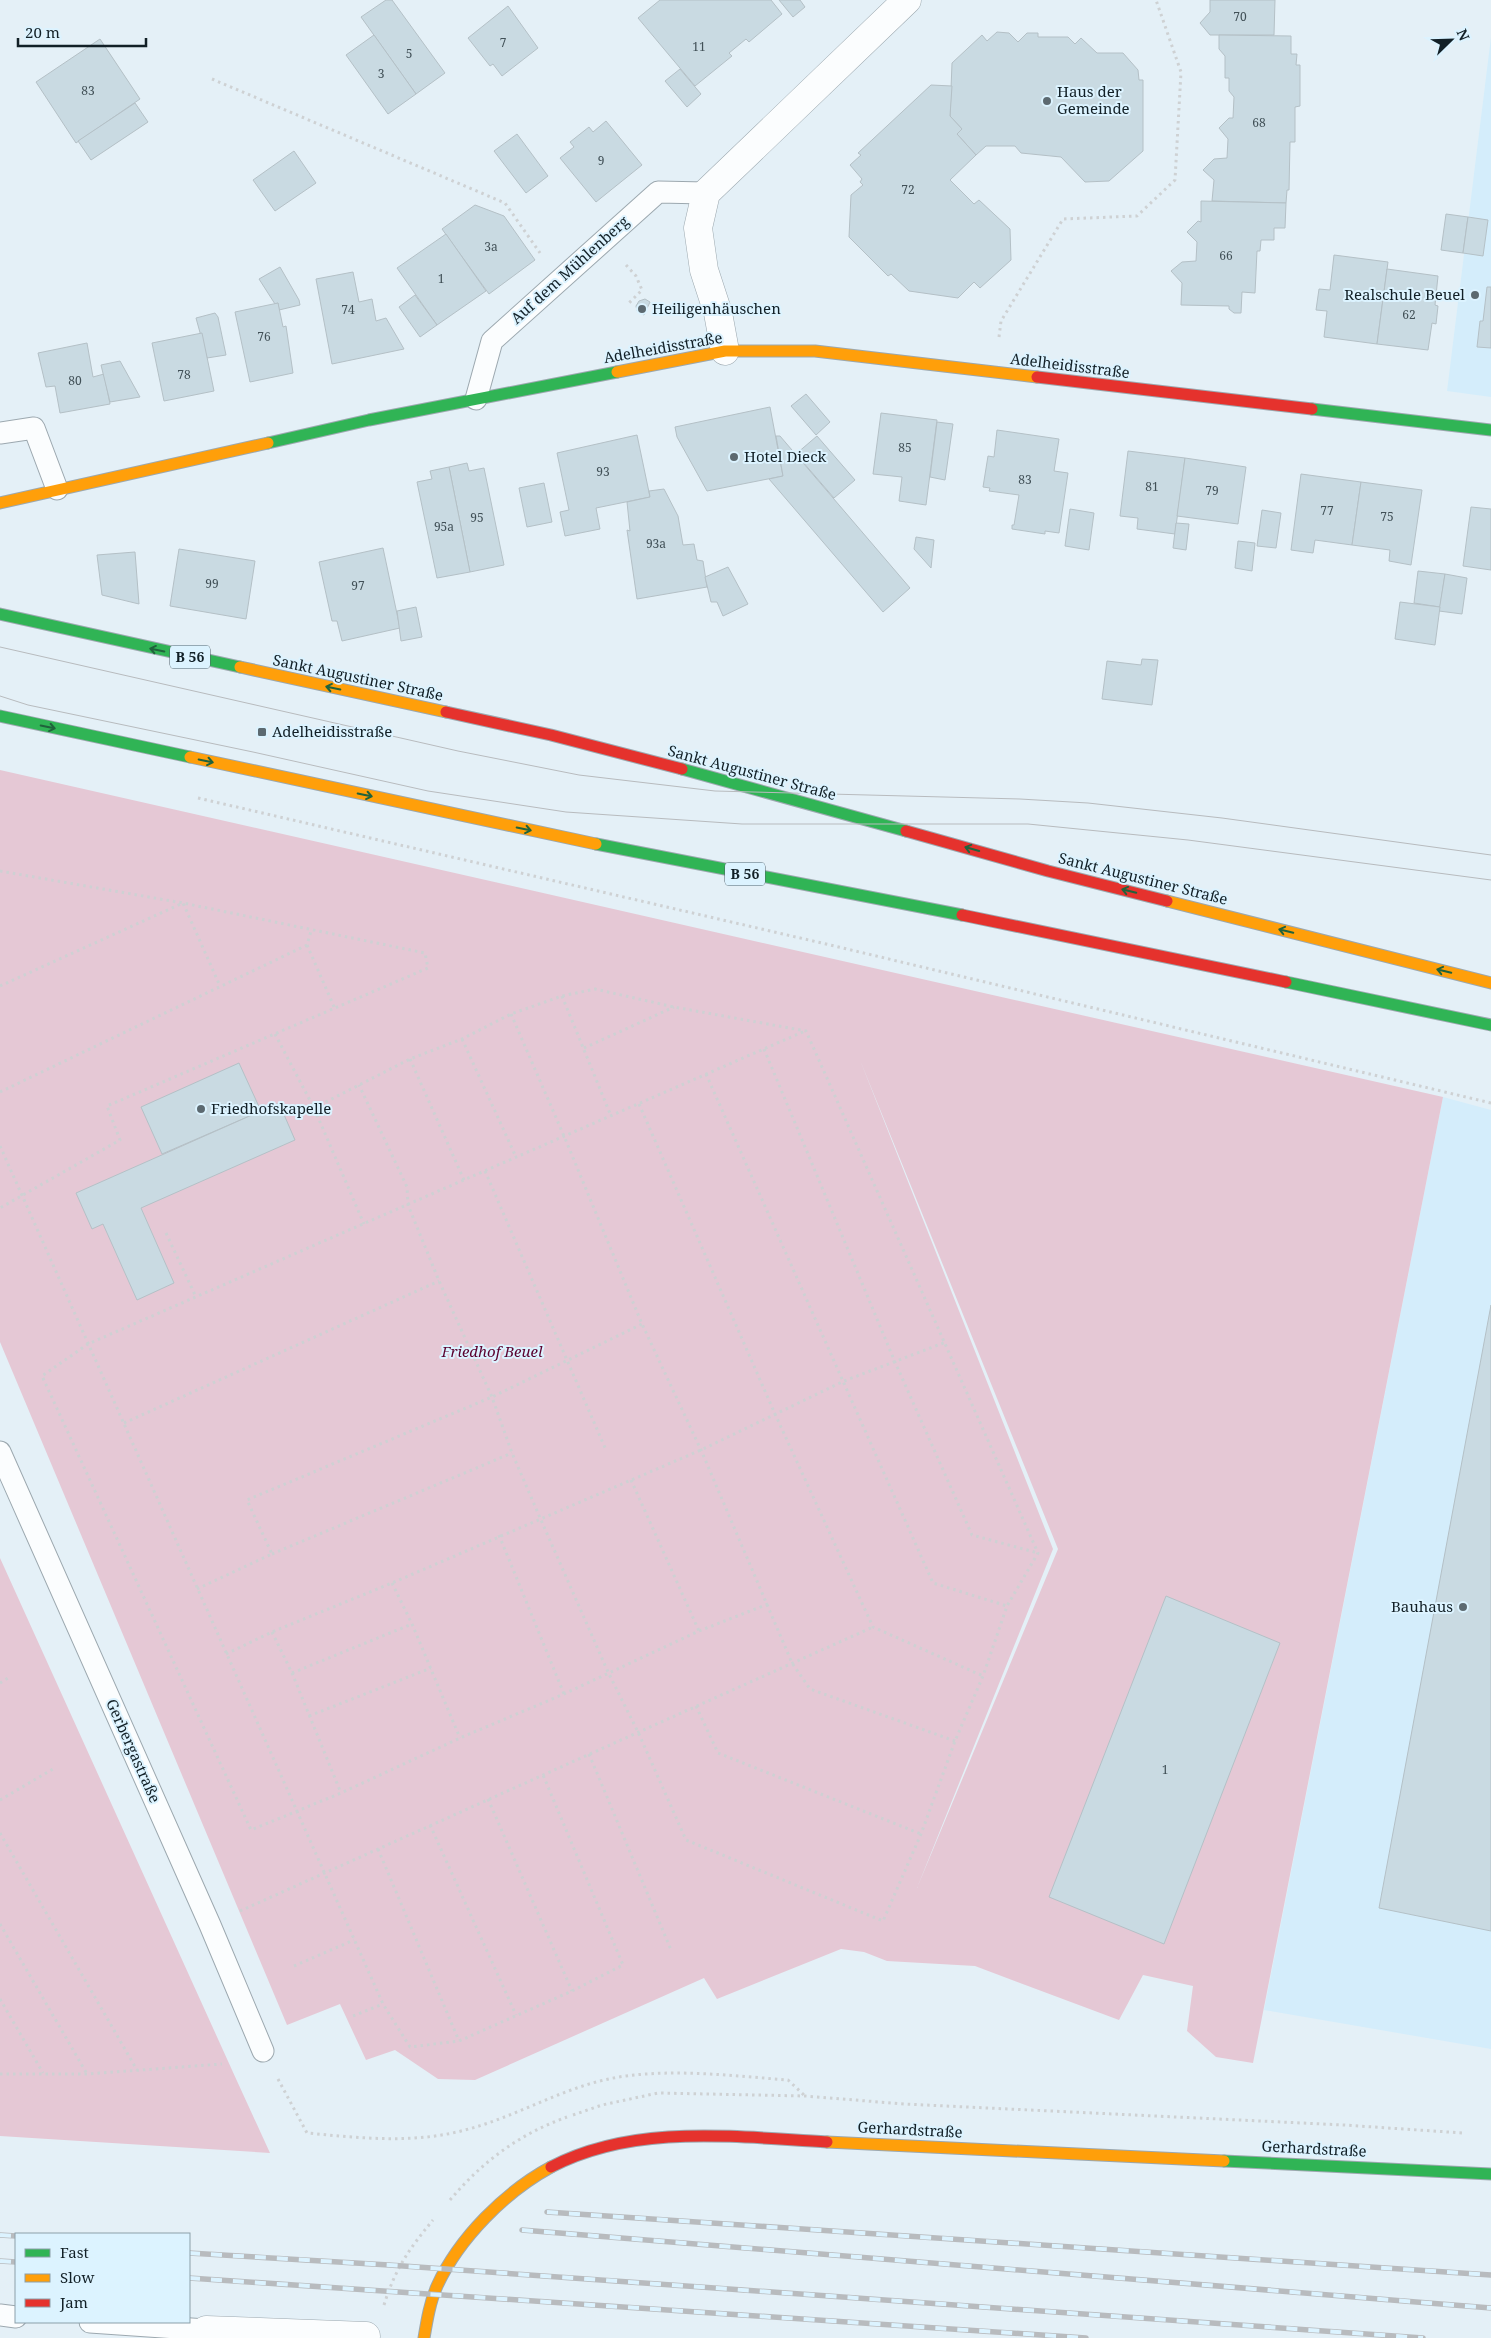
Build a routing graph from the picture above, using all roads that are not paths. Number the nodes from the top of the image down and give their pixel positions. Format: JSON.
{"nodes":[{"id":1,"x":907,"y":0,"type":"edge"},
{"id":2,"x":706,"y":193,"type":"junction"},
{"id":3,"x":725,"y":351,"type":"junction"},
{"id":4,"x":476,"y":399,"type":"junction"},
{"id":5,"x":1491,"y":430,"type":"edge"},
{"id":6,"x":0,"y":433,"type":"edge"},
{"id":7,"x":57,"y":490,"type":"junction"},
{"id":8,"x":0,"y":503,"type":"edge"},
{"id":9,"x":0,"y":614,"type":"edge"},
{"id":10,"x":0,"y":716,"type":"edge"},
{"id":11,"x":1491,"y":983,"type":"edge"},
{"id":12,"x":1491,"y":1025,"type":"edge"},
{"id":13,"x":0,"y":1452,"type":"edge"},
{"id":14,"x":263,"y":2051,"type":"road end"},
{"id":15,"x":1491,"y":2174,"type":"edge"},
{"id":16,"x":0,"y":2315,"type":"edge"},
{"id":17,"x":15,"y":2316,"type":"edge"},
{"id":18,"x":100,"y":2323,"type":"edge"},
{"id":19,"x":213,"y":2334,"type":"edge"},
{"id":20,"x":366,"y":2336,"type":"dead end"},
{"id":21,"x":424,"y":2338,"type":"edge"}],
"edges":[{"from":1,"to":2,"type":"street"},
{"from":2,"to":3,"type":"street"},
{"from":2,"to":4,"type":"lane","name":"Auf dem Mühlenberg"},
{"from":3,"to":4,"type":"main road","name":"Adelheidisstraße"},
{"from":3,"to":5,"type":"main road","name":"Adelheidisstraße"},
{"from":4,"to":7,"type":"main road","name":"Adelheidisstraße"},
{"from":6,"to":7,"type":"lane"},
{"from":7,"to":8,"type":"main road","name":"Adelheidisstraße"},
{"from":11,"to":9,"type":"main road","name":"Sankt Augustiner Straße","number":"B 56","one_way":true},
{"from":10,"to":12,"type":"main road","number":"B 56","one_way":true},
{"from":13,"to":14,"type":"lane","name":"Gerbergastraße"},
{"from":15,"to":21,"type":"main road","name":"Gerhardstraße"},
{"from":16,"to":17,"type":"lane"},
{"from":18,"to":19,"type":"lane"},
{"from":19,"to":20,"type":"street"}]}
